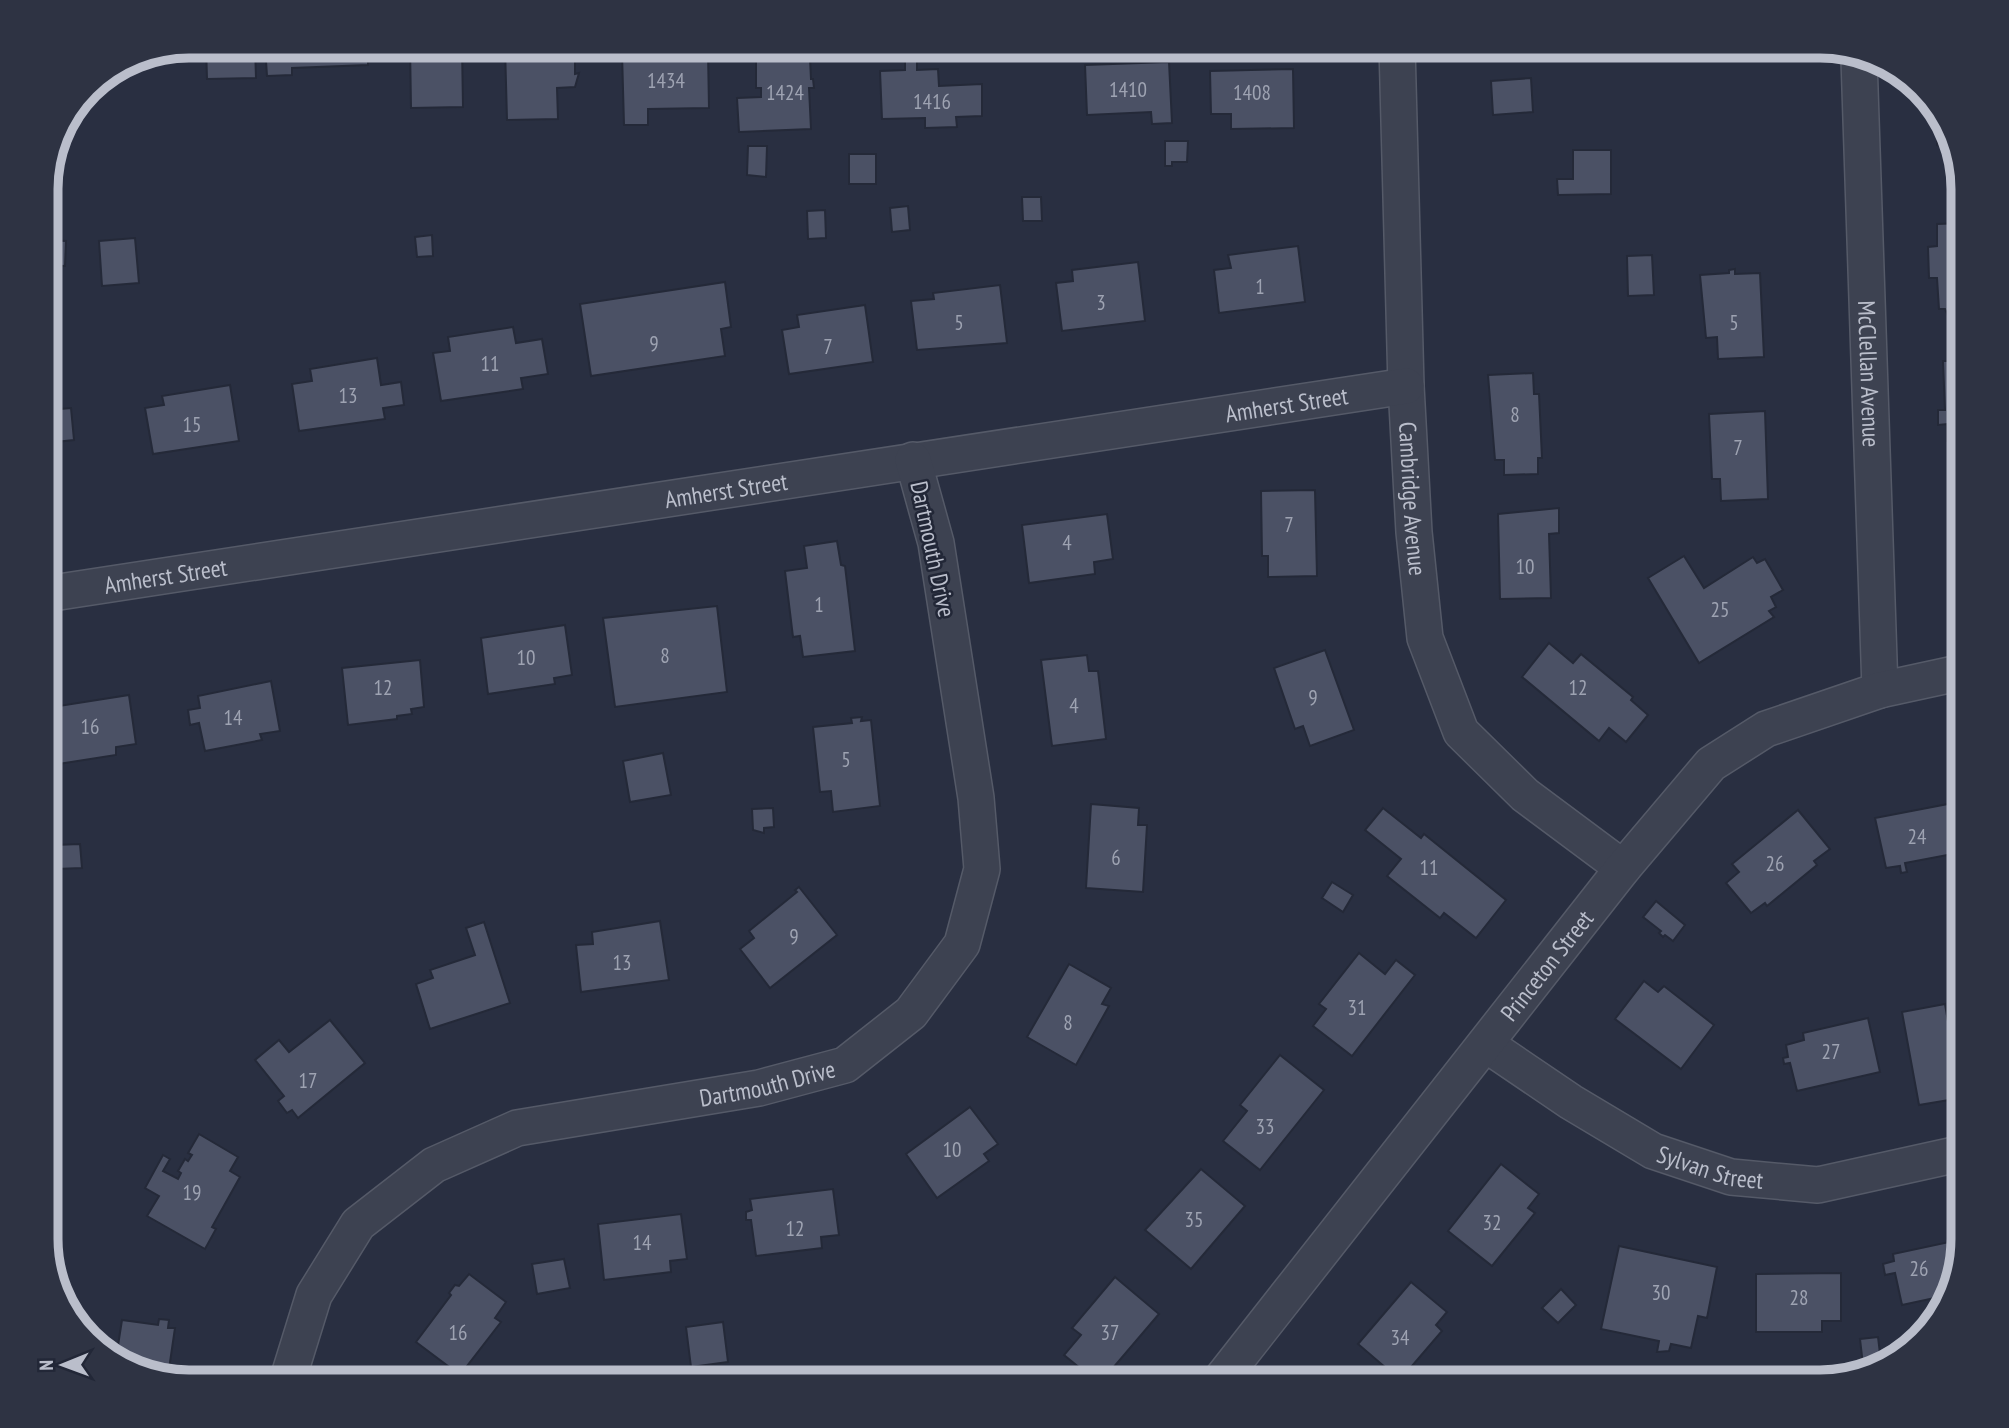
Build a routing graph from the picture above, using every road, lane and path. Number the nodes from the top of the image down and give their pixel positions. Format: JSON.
{"nodes":[{"id":1,"x":1397,"y":58,"type":"edge"},
{"id":2,"x":1859,"y":64,"type":"edge"},
{"id":3,"x":1406,"y":386,"type":"junction"},
{"id":4,"x":913,"y":460,"type":"junction"},
{"id":5,"x":58,"y":592,"type":"edge"},
{"id":6,"x":1951,"y":675,"type":"edge"},
{"id":7,"x":1881,"y":690,"type":"junction"},
{"id":8,"x":1623,"y":868,"type":"junction"},
{"id":9,"x":1487,"y":1045,"type":"junction"},
{"id":10,"x":1951,"y":1156,"type":"edge"},
{"id":11,"x":291,"y":1370,"type":"edge"},
{"id":12,"x":1229,"y":1370,"type":"edge"}],
"edges":[{"from":1,"to":3,"type":"street","name":"Cambridge Avenue"},
{"from":2,"to":7,"type":"street","name":"McClellan Avenue"},
{"from":3,"to":4,"type":"street","name":"Amherst Street"},
{"from":3,"to":8,"type":"street","name":"Cambridge Avenue"},
{"from":4,"to":5,"type":"street","name":"Amherst Street"},
{"from":4,"to":11,"type":"street","name":"Dartmouth Drive"},
{"from":6,"to":7,"type":"street","name":"Princeton Street"},
{"from":7,"to":8,"type":"street","name":"Princeton Street"},
{"from":8,"to":9,"type":"street","name":"Princeton Street"},
{"from":9,"to":10,"type":"street","name":"Sylvan Street"},
{"from":9,"to":12,"type":"street","name":"Princeton Street"}]}
